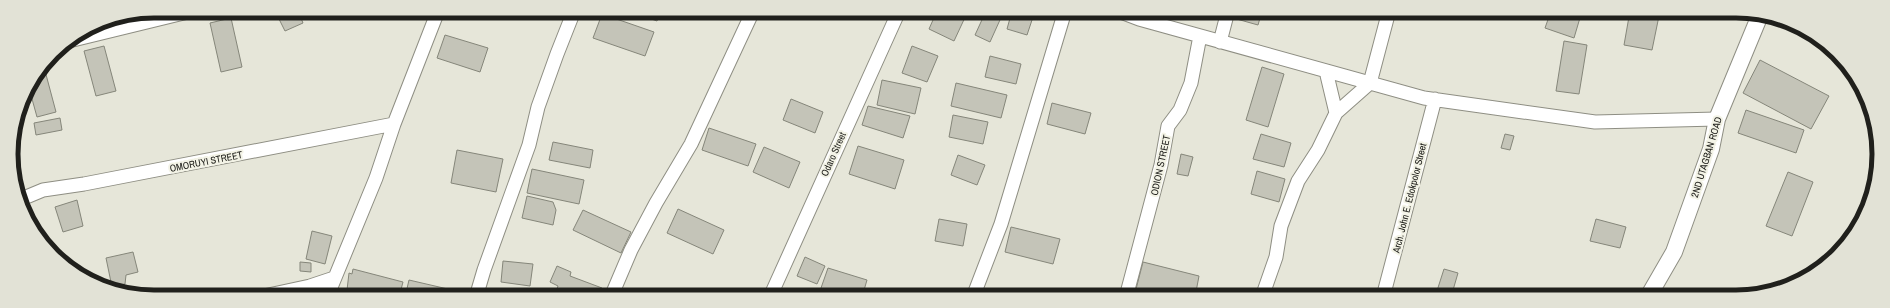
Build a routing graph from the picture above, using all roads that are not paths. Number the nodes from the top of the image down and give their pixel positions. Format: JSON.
{"nodes":[{"id":1,"x":163,"y":18,"type":"edge"},
{"id":2,"x":435,"y":18,"type":"edge"},
{"id":3,"x":571,"y":18,"type":"edge"},
{"id":4,"x":750,"y":18,"type":"edge"},
{"id":5,"x":896,"y":18,"type":"edge"},
{"id":6,"x":1063,"y":18,"type":"edge"},
{"id":7,"x":1141,"y":18,"type":"edge"},
{"id":8,"x":1226,"y":18,"type":"edge"},
{"id":9,"x":1387,"y":18,"type":"edge"},
{"id":10,"x":1758,"y":20,"type":"edge"},
{"id":11,"x":1200,"y":36,"type":"junction"},
{"id":12,"x":85,"y":37,"type":"edge"},
{"id":13,"x":1220,"y":42,"type":"junction"},
{"id":14,"x":1326,"y":71,"type":"junction"},
{"id":15,"x":1370,"y":83,"type":"junction"},
{"id":16,"x":1435,"y":99,"type":"junction"},
{"id":17,"x":1336,"y":113,"type":"junction"},
{"id":18,"x":1717,"y":119,"type":"junction"},
{"id":19,"x":394,"y":124,"type":"junction"},
{"id":20,"x":25,"y":198,"type":"edge"},
{"id":21,"x":334,"y":278,"type":"junction"},
{"id":22,"x":291,"y":290,"type":"edge"},
{"id":23,"x":330,"y":290,"type":"edge"},
{"id":24,"x":478,"y":290,"type":"edge"},
{"id":25,"x":614,"y":290,"type":"edge"},
{"id":26,"x":773,"y":290,"type":"edge"},
{"id":27,"x":977,"y":290,"type":"edge"},
{"id":28,"x":1128,"y":290,"type":"edge"},
{"id":29,"x":1264,"y":290,"type":"edge"},
{"id":30,"x":1385,"y":290,"type":"edge"},
{"id":31,"x":1652,"y":290,"type":"edge"}],
"edges":[{"from":1,"to":12,"type":"street"},
{"from":2,"to":19,"type":"street"},
{"from":3,"to":24,"type":"street"},
{"from":4,"to":25,"type":"street"},
{"from":5,"to":26,"type":"street","name":"Odaro Street"},
{"from":6,"to":27,"type":"street"},
{"from":7,"to":11,"type":"street"},
{"from":8,"to":13,"type":"street"},
{"from":9,"to":15,"type":"street"},
{"from":10,"to":18,"type":"street","name":"2ND UTAGBAN ROAD"},
{"from":11,"to":13,"type":"street"},
{"from":11,"to":28,"type":"street","name":"ODION STREET"},
{"from":13,"to":14,"type":"street"},
{"from":14,"to":15,"type":"street"},
{"from":14,"to":17,"type":"street"},
{"from":15,"to":16,"type":"street"},
{"from":15,"to":17,"type":"street"},
{"from":16,"to":18,"type":"street"},
{"from":16,"to":30,"type":"street","name":"Arch. John E. Edokpolor Street"},
{"from":17,"to":29,"type":"street"},
{"from":18,"to":31,"type":"street","name":"2ND UTAGBAN ROAD"},
{"from":19,"to":20,"type":"street","name":"OMORUYI STREET"},
{"from":19,"to":21,"type":"street"},
{"from":21,"to":22,"type":"street"},
{"from":21,"to":23,"type":"street"}]}
